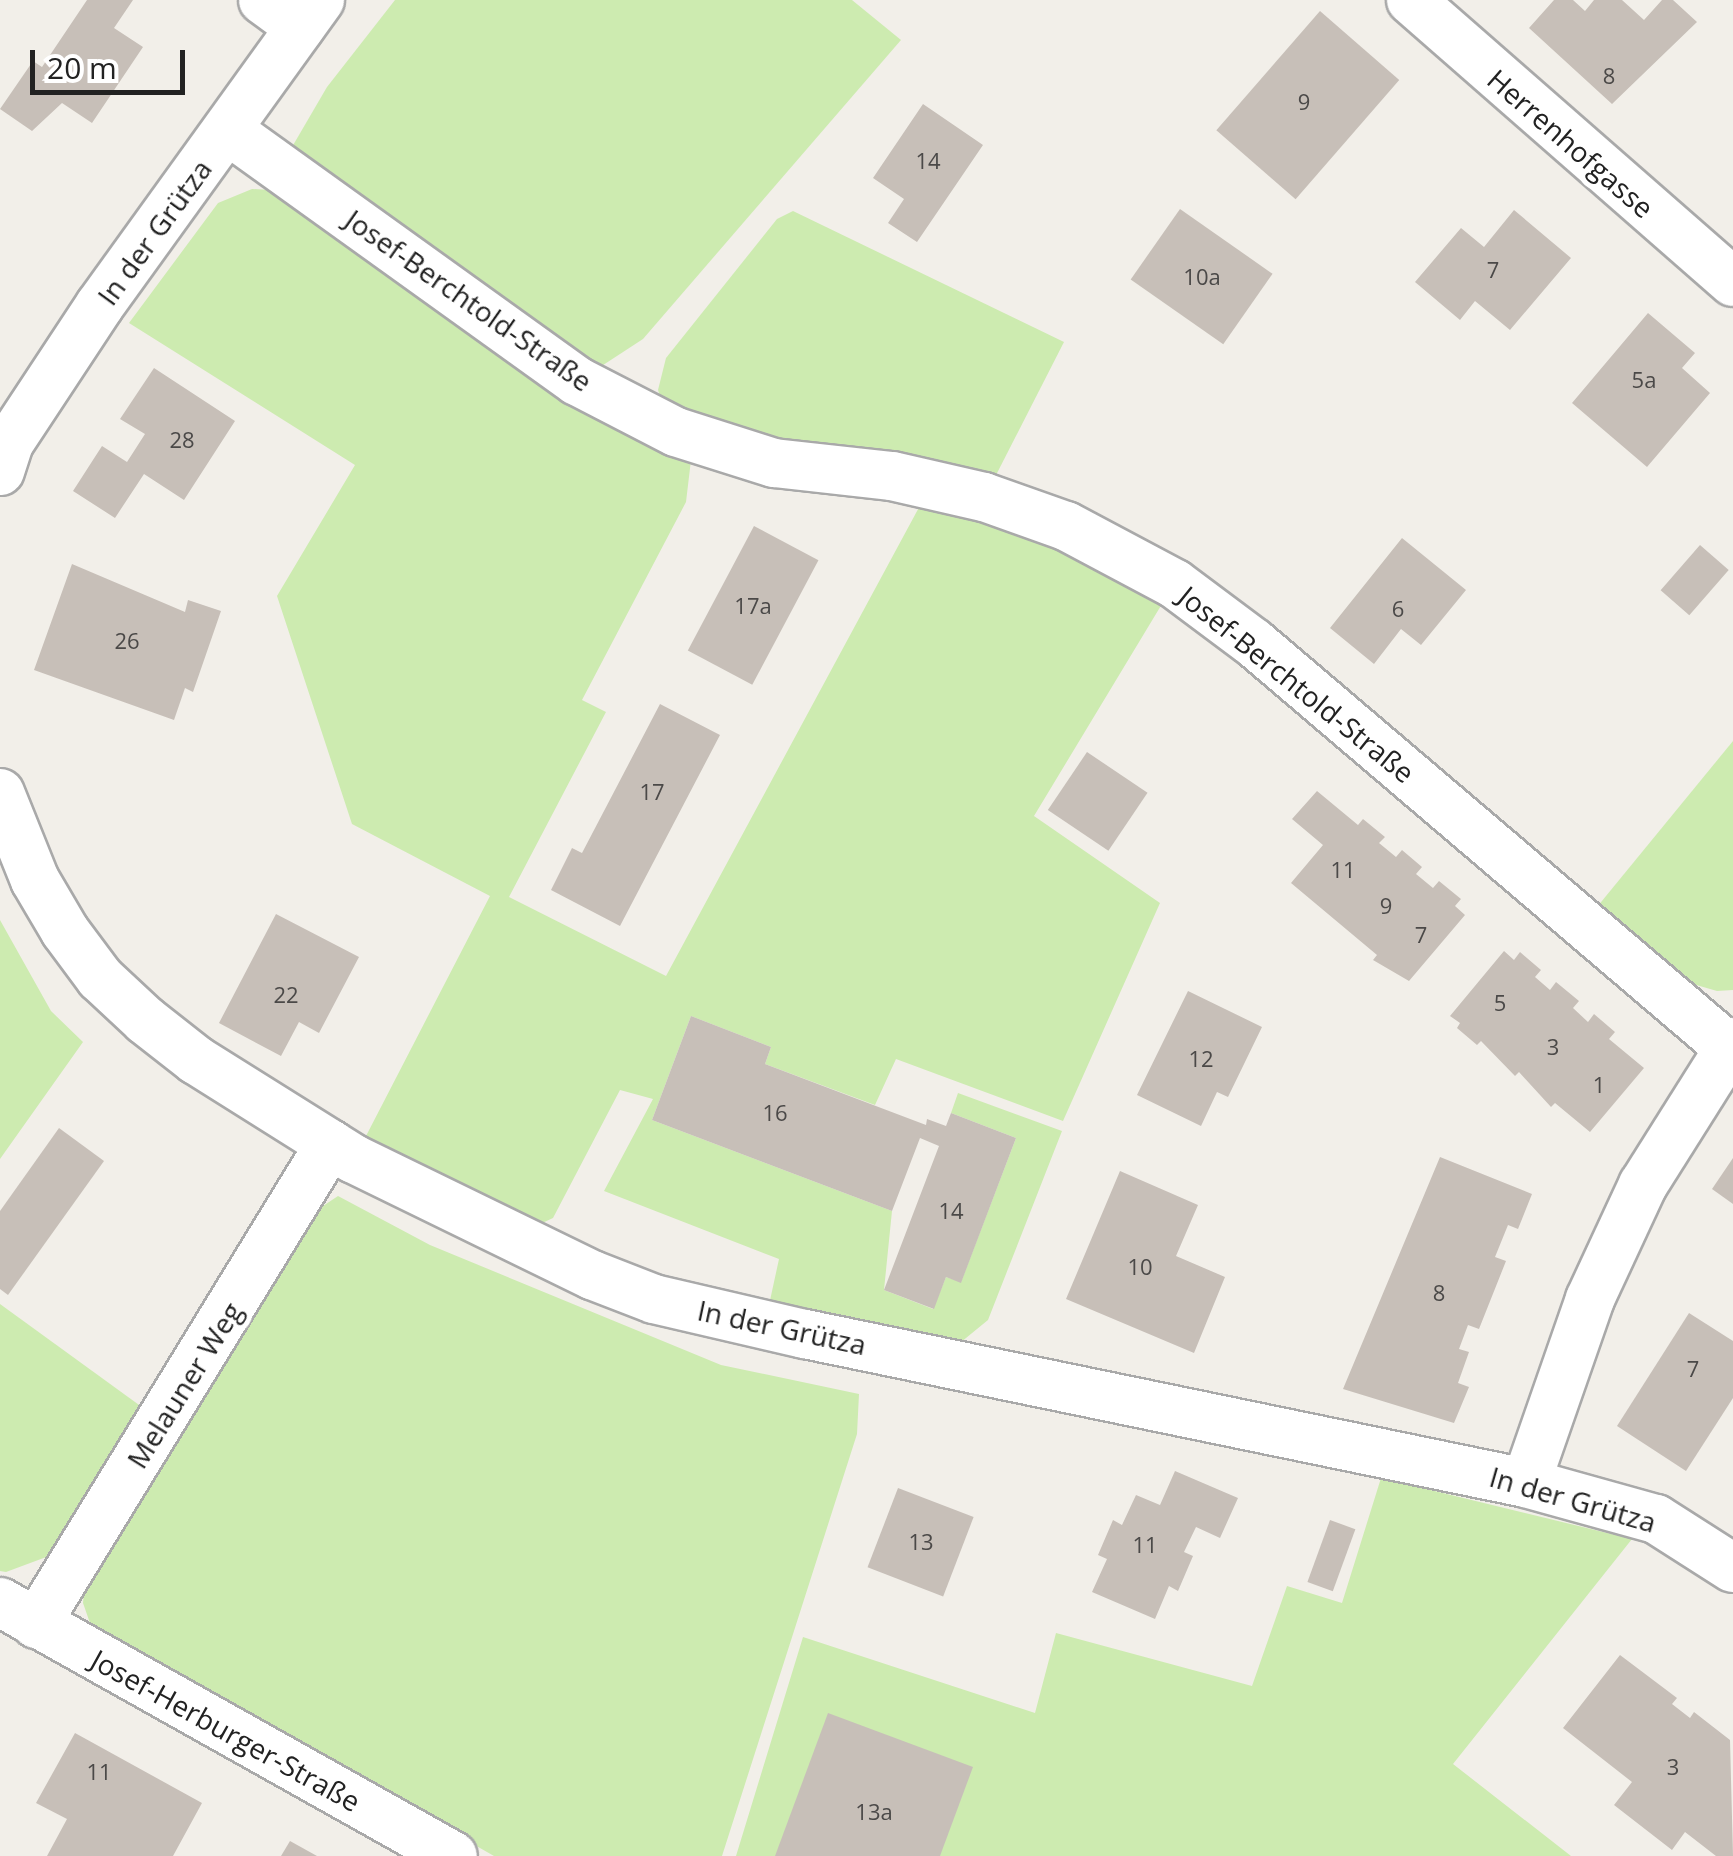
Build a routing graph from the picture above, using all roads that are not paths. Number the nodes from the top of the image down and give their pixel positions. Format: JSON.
{"nodes":[{"id":1,"x":1412,"y":0,"type":"edge"},
{"id":2,"x":294,"y":9,"type":"edge"},
{"id":3,"x":229,"y":130,"type":"junction"},
{"id":4,"x":1733,"y":282,"type":"edge"},
{"id":5,"x":3,"y":450,"type":"edge"},
{"id":6,"x":0,"y":793,"type":"edge"},
{"id":7,"x":1731,"y":1045,"type":"edge"},
{"id":8,"x":330,"y":1144,"type":"junction"},
{"id":9,"x":1526,"y":1483,"type":"junction"},
{"id":10,"x":1733,"y":1568,"type":"edge"},
{"id":11,"x":18,"y":1613,"type":"edge"},
{"id":12,"x":453,"y":1856,"type":"edge"}],
"edges":[{"from":1,"to":4,"type":"street","name":"Herrenhofgasse"},
{"from":2,"to":3,"type":"street","name":"In der Grütza"},
{"from":3,"to":5,"type":"street","name":"In der Grütza"},
{"from":3,"to":7,"type":"street","name":"Josef-Berchtold-Straße"},
{"from":6,"to":8,"type":"street","name":"In der Grütza"},
{"from":7,"to":9,"type":"street"},
{"from":8,"to":9,"type":"street","name":"In der Grütza"},
{"from":8,"to":11,"type":"street","name":"Melauner Weg"},
{"from":9,"to":10,"type":"street","name":"In der Grütza"},
{"from":11,"to":12,"type":"street","name":"Josef-Herburger-Straße"}]}
